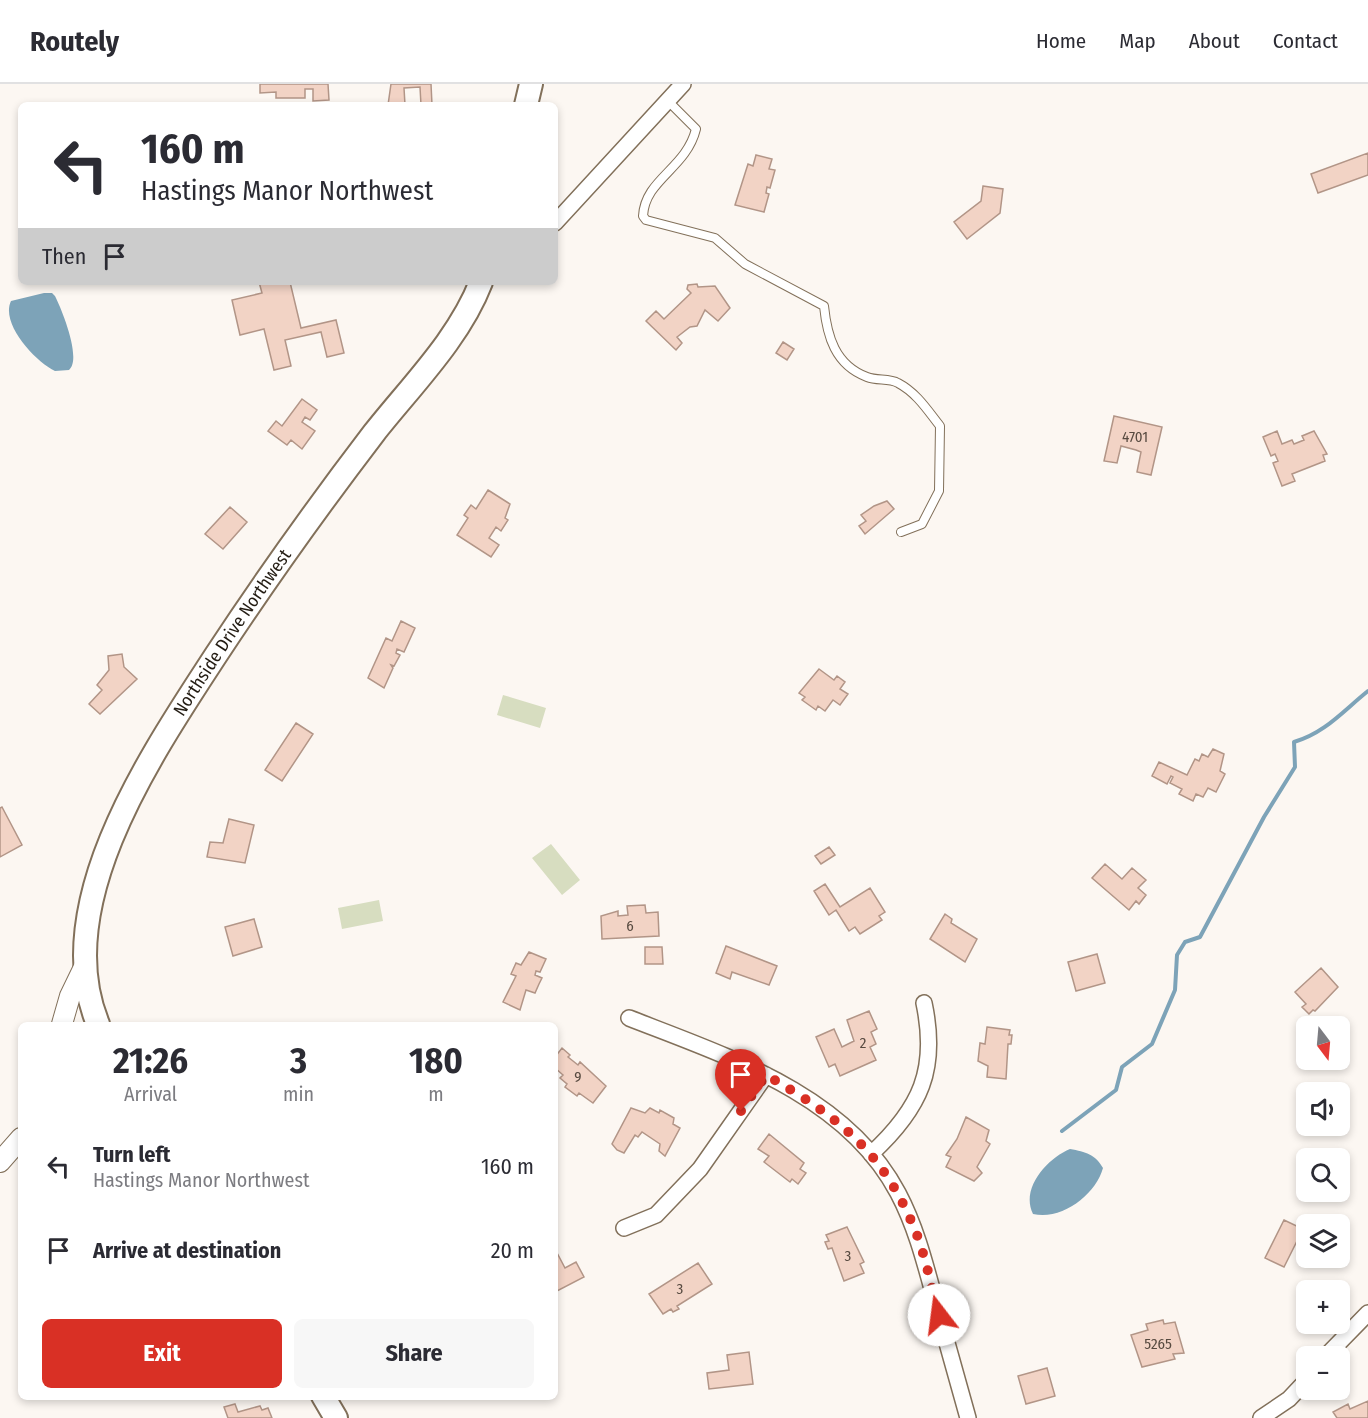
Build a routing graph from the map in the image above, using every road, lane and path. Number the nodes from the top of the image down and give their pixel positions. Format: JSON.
{"nodes":[{"id":1,"x":531,"y":84,"type":"edge"},
{"id":2,"x":683,"y":84,"type":"edge"},
{"id":3,"x":668,"y":101,"type":"junction"},
{"id":4,"x":527,"y":102,"type":"edge"},
{"id":5,"x":558,"y":220,"type":"edge"},
{"id":6,"x":480,"y":285,"type":"edge"},
{"id":7,"x":901,"y":532,"type":"dead end"},
{"id":8,"x":85,"y":965,"type":"junction"},
{"id":9,"x":924,"y":1003,"type":"dead end"},
{"id":10,"x":629,"y":1018,"type":"dead end"},
{"id":11,"x":63,"y":1022,"type":"edge"},
{"id":12,"x":97,"y":1022,"type":"edge"},
{"id":13,"x":766,"y":1075,"type":"junction"},
{"id":14,"x":18,"y":1141,"type":"edge"},
{"id":15,"x":871,"y":1154,"type":"junction"},
{"id":16,"x":0,"y":1162,"type":"edge"},
{"id":17,"x":624,"y":1228,"type":"dead end"},
{"id":18,"x":1368,"y":1313,"type":"edge"},
{"id":19,"x":1336,"y":1346,"type":"edge"},
{"id":20,"x":1296,"y":1392,"type":"edge"},
{"id":21,"x":325,"y":1400,"type":"edge"},
{"id":22,"x":336,"y":1418,"type":"edge"},
{"id":23,"x":968,"y":1418,"type":"edge"},
{"id":24,"x":1261,"y":1418,"type":"edge"}],
"edges":[{"from":1,"to":4,"type":"main road"},
{"from":2,"to":3,"type":"street"},
{"from":3,"to":5,"type":"street"},
{"from":3,"to":7,"type":"lane"},
{"from":6,"to":8,"type":"main road","name":"Northside Drive Northwest"},
{"from":8,"to":11,"type":"street"},
{"from":8,"to":12,"type":"main road","name":"Northside Drive Northwest"},
{"from":9,"to":15,"type":"street"},
{"from":10,"to":13,"type":"street"},
{"from":13,"to":15,"type":"street"},
{"from":13,"to":17,"type":"street"},
{"from":14,"to":16,"type":"street"},
{"from":15,"to":23,"type":"street"},
{"from":18,"to":19,"type":"street"},
{"from":20,"to":24,"type":"street"},
{"from":21,"to":22,"type":"main road"}]}
